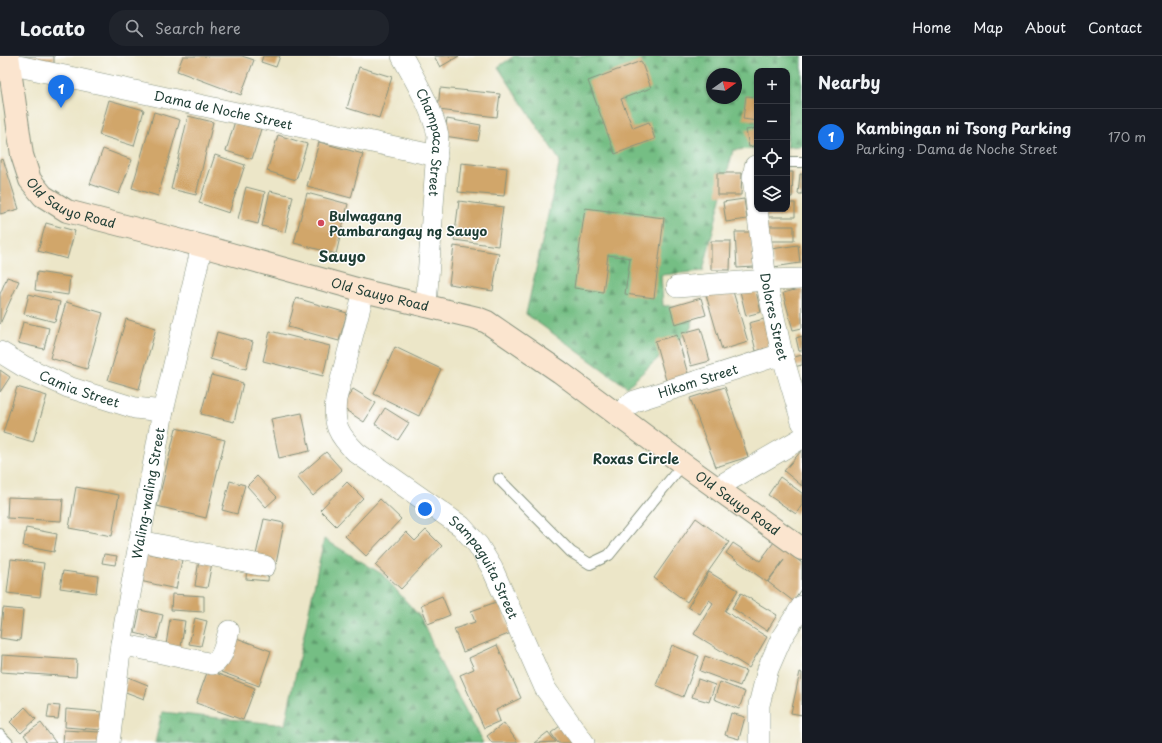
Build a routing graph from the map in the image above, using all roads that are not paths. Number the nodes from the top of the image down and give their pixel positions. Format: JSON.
{"nodes":[{"id":1,"x":402,"y":56,"type":"edge"},
{"id":2,"x":9,"y":60,"type":"edge"},
{"id":3,"x":437,"y":156,"type":"junction"},
{"id":4,"x":790,"y":162,"type":"edge"},
{"id":5,"x":802,"y":162,"type":"edge"},
{"id":6,"x":758,"y":212,"type":"edge"},
{"id":7,"x":202,"y":246,"type":"junction"},
{"id":8,"x":766,"y":280,"type":"junction"},
{"id":9,"x":802,"y":280,"type":"edge"},
{"id":10,"x":678,"y":286,"type":"dead end"},
{"id":11,"x":364,"y":291,"type":"junction"},
{"id":12,"x":426,"y":306,"type":"junction"},
{"id":13,"x":0,"y":352,"type":"edge"},
{"id":14,"x":782,"y":354,"type":"junction"},
{"id":15,"x":163,"y":411,"type":"junction"},
{"id":16,"x":618,"y":417,"type":"junction"},
{"id":17,"x":802,"y":422,"type":"edge"},
{"id":18,"x":802,"y":438,"type":"edge"},
{"id":19,"x":683,"y":464,"type":"junction"},
{"id":20,"x":499,"y":480,"type":"dead end"},
{"id":21,"x":716,"y":488,"type":"junction"},
{"id":22,"x":140,"y":541,"type":"junction"},
{"id":23,"x":802,"y":549,"type":"edge"},
{"id":24,"x":265,"y":566,"type":"dead end"},
{"id":25,"x":802,"y":606,"type":"edge"},
{"id":26,"x":229,"y":631,"type":"dead end"},
{"id":27,"x":121,"y":644,"type":"junction"},
{"id":28,"x":0,"y":735,"type":"edge"},
{"id":29,"x":8,"y":743,"type":"edge"},
{"id":30,"x":109,"y":743,"type":"edge"},
{"id":31,"x":584,"y":743,"type":"edge"},
{"id":32,"x":759,"y":743,"type":"edge"}],
"edges":[{"from":1,"to":3,"type":"street","name":"Champaca Street"},
{"from":2,"to":3,"type":"street","name":"Dama de Noche Street"},
{"from":2,"to":7,"type":"main road","name":"Old Sauyo Road"},
{"from":3,"to":12,"type":"street","name":"Champaca Street"},
{"from":4,"to":5,"type":"lane"},
{"from":6,"to":8,"type":"street","name":"Dolores Street"},
{"from":7,"to":11,"type":"main road","name":"Old Sauyo Road"},
{"from":7,"to":15,"type":"street","name":"Waling-waling Street"},
{"from":8,"to":9,"type":"street"},
{"from":8,"to":10,"type":"street"},
{"from":8,"to":14,"type":"street","name":"Dolores Street"},
{"from":11,"to":12,"type":"main road","name":"Old Sauyo Road"},
{"from":11,"to":31,"type":"street","name":"Sampaguita Street"},
{"from":12,"to":16,"type":"main road","name":"Old Sauyo Road"},
{"from":13,"to":15,"type":"street","name":"Camia Street"},
{"from":14,"to":16,"type":"street","name":"Hikom Street"},
{"from":14,"to":17,"type":"street","name":"Dolores Street"},
{"from":15,"to":22,"type":"street","name":"Waling-waling Street"},
{"from":16,"to":19,"type":"main road","name":"Old Sauyo Road"},
{"from":18,"to":21,"type":"street"},
{"from":19,"to":20,"type":"lane"},
{"from":19,"to":21,"type":"main road","name":"Old Sauyo Road"},
{"from":21,"to":23,"type":"main road","name":"Old Sauyo Road"},
{"from":22,"to":24,"type":"street"},
{"from":22,"to":27,"type":"street","name":"Waling-waling Street"},
{"from":25,"to":32,"type":"street"},
{"from":26,"to":27,"type":"street"},
{"from":27,"to":30,"type":"street","name":"Waling-waling Street"},
{"from":28,"to":29,"type":"lane"}]}
